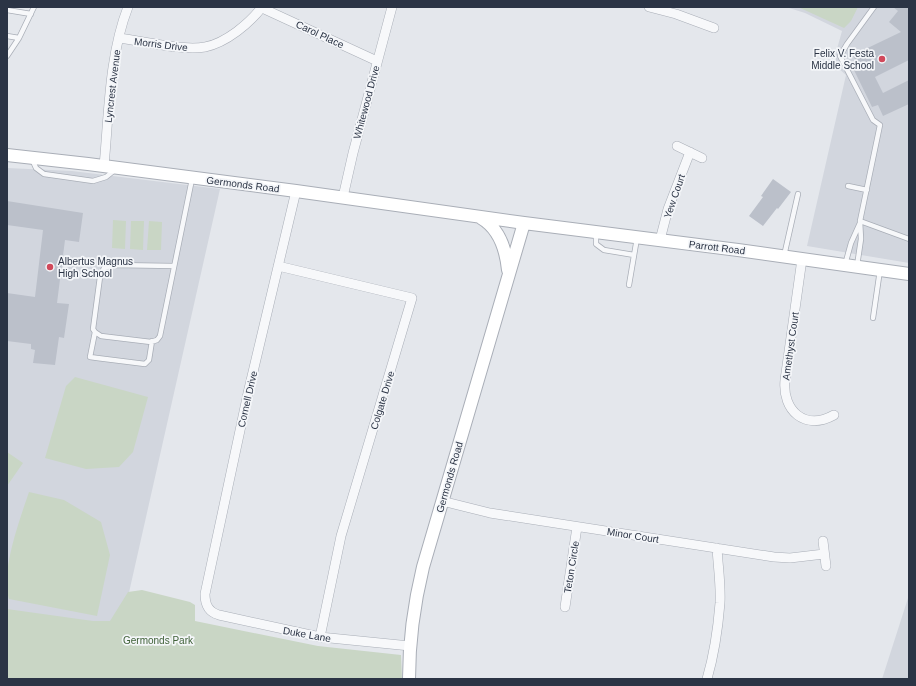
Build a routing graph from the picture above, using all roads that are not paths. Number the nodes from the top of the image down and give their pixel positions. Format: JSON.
{"nodes":[{"id":1,"x":34,"y":7,"type":"edge"},
{"id":2,"x":128,"y":7,"type":"edge"},
{"id":3,"x":262,"y":7,"type":"edge"},
{"id":4,"x":392,"y":7,"type":"edge"},
{"id":5,"x":649,"y":7,"type":"edge"},
{"id":6,"x":874,"y":7,"type":"edge"},
{"id":7,"x":7,"y":8,"type":"edge"},
{"id":8,"x":32,"y":14,"type":"junction"},
{"id":9,"x":714,"y":28,"type":"dead end"},
{"id":10,"x":7,"y":36,"type":"edge"},
{"id":11,"x":19,"y":38,"type":"junction"},
{"id":12,"x":119,"y":38,"type":"junction"},
{"id":13,"x":7,"y":56,"type":"edge"},
{"id":14,"x":377,"y":61,"type":"junction"},
{"id":15,"x":677,"y":146,"type":"dead end"},
{"id":16,"x":690,"y":152,"type":"junction"},
{"id":17,"x":7,"y":155,"type":"edge"},
{"id":18,"x":31,"y":158,"type":"junction"},
{"id":19,"x":702,"y":158,"type":"dead end"},
{"id":20,"x":104,"y":166,"type":"junction"},
{"id":21,"x":118,"y":168,"type":"junction"},
{"id":22,"x":193,"y":177,"type":"junction"},
{"id":23,"x":848,"y":186,"type":"dead end"},
{"id":24,"x":296,"y":190,"type":"junction"},
{"id":25,"x":867,"y":190,"type":"junction"},
{"id":26,"x":798,"y":194,"type":"dead end"},
{"id":27,"x":343,"y":198,"type":"junction"},
{"id":28,"x":478,"y":217,"type":"junction"},
{"id":29,"x":860,"y":221,"type":"junction"},
{"id":30,"x":524,"y":223,"type":"junction"},
{"id":31,"x":596,"y":233,"type":"junction"},
{"id":32,"x":637,"y":238,"type":"junction"},
{"id":33,"x":660,"y":240,"type":"junction"},
{"id":34,"x":909,"y":240,"type":"edge"},
{"id":35,"x":634,"y":255,"type":"junction"},
{"id":36,"x":784,"y":256,"type":"junction"},
{"id":37,"x":802,"y":259,"type":"junction"},
{"id":38,"x":174,"y":266,"type":"junction"},
{"id":39,"x":278,"y":266,"type":"junction"},
{"id":40,"x":851,"y":266,"type":"junction"},
{"id":41,"x":880,"y":270,"type":"junction"},
{"id":42,"x":909,"y":274,"type":"edge"},
{"id":43,"x":508,"y":280,"type":"junction"},
{"id":44,"x":629,"y":285,"type":"dead end"},
{"id":45,"x":873,"y":318,"type":"dead end"},
{"id":46,"x":95,"y":332,"type":"junction"},
{"id":47,"x":152,"y":342,"type":"junction"},
{"id":48,"x":834,"y":415,"type":"dead end"},
{"id":49,"x":442,"y":501,"type":"junction"},
{"id":50,"x":577,"y":527,"type":"junction"},
{"id":51,"x":823,"y":541,"type":"dead end"},
{"id":52,"x":717,"y":548,"type":"junction"},
{"id":53,"x":824,"y":554,"type":"junction"},
{"id":54,"x":826,"y":566,"type":"dead end"},
{"id":55,"x":565,"y":607,"type":"dead end"},
{"id":56,"x":208,"y":608,"type":"joint"},
{"id":57,"x":320,"y":637,"type":"junction"},
{"id":58,"x":410,"y":646,"type":"junction"},
{"id":59,"x":410,"y":679,"type":"edge"},
{"id":60,"x":707,"y":679,"type":"edge"}],
"edges":[{"from":1,"to":8,"type":"lane"},
{"from":2,"to":12,"type":"street","name":"Lyncrest Avenue"},
{"from":3,"to":12,"type":"street","name":"Morris Drive"},
{"from":3,"to":14,"type":"street","name":"Carol Place"},
{"from":4,"to":14,"type":"street","name":"Whitewood Drive"},
{"from":5,"to":9,"type":"street"},
{"from":6,"to":25,"type":"lane"},
{"from":7,"to":8,"type":"lane"},
{"from":8,"to":11,"type":"lane"},
{"from":10,"to":11,"type":"lane"},
{"from":11,"to":13,"type":"lane"},
{"from":12,"to":20,"type":"street","name":"Lyncrest Avenue"},
{"from":14,"to":27,"type":"street","name":"Whitewood Drive"},
{"from":15,"to":16,"type":"street"},
{"from":16,"to":19,"type":"street"},
{"from":16,"to":33,"type":"street","name":"Yew Court"},
{"from":17,"to":18,"type":"street","name":"Germonds Road"},
{"from":18,"to":20,"type":"street","name":"Germonds Road"},
{"from":18,"to":21,"type":"lane"},
{"from":20,"to":21,"type":"street","name":"Germonds Road"},
{"from":21,"to":22,"type":"street","name":"Germonds Road"},
{"from":22,"to":24,"type":"street","name":"Germonds Road"},
{"from":22,"to":38,"type":"lane"},
{"from":23,"to":25,"type":"lane"},
{"from":24,"to":27,"type":"street","name":"Germonds Road"},
{"from":24,"to":39,"type":"street","name":"Cornell Drive"},
{"from":25,"to":29,"type":"lane"},
{"from":26,"to":36,"type":"lane"},
{"from":27,"to":28,"type":"street","name":"Germonds Road"},
{"from":28,"to":30,"type":"street","name":"Germonds Road"},
{"from":28,"to":43,"type":"street","name":"Germonds Road"},
{"from":29,"to":34,"type":"lane"},
{"from":29,"to":40,"type":"lane"},
{"from":29,"to":40,"type":"lane"},
{"from":30,"to":31,"type":"street","name":"Parrott Road"},
{"from":30,"to":43,"type":"street","name":"Germonds Road"},
{"from":31,"to":32,"type":"street","name":"Parrott Road"},
{"from":31,"to":35,"type":"lane"},
{"from":32,"to":33,"type":"street","name":"Parrott Road"},
{"from":32,"to":35,"type":"lane"},
{"from":33,"to":36,"type":"street","name":"Parrott Road"},
{"from":35,"to":44,"type":"lane"},
{"from":36,"to":37,"type":"street","name":"Parrott Road"},
{"from":37,"to":40,"type":"street","name":"Parrott Road"},
{"from":37,"to":48,"type":"street","name":"Amethyst Court"},
{"from":38,"to":46,"type":"lane"},
{"from":38,"to":47,"type":"lane"},
{"from":39,"to":56,"type":"street","name":"Cornell Drive"},
{"from":39,"to":57,"type":"street","name":"Colgate Drive"},
{"from":40,"to":41,"type":"street","name":"Parrott Road"},
{"from":41,"to":42,"type":"street","name":"Parrott Road"},
{"from":41,"to":45,"type":"lane"},
{"from":43,"to":49,"type":"street","name":"Germonds Road"},
{"from":46,"to":47,"type":"lane"},
{"from":46,"to":47,"type":"lane"},
{"from":49,"to":50,"type":"street","name":"Minor Court"},
{"from":49,"to":58,"type":"street","name":"Germonds Road"},
{"from":50,"to":52,"type":"street","name":"Minor Court"},
{"from":50,"to":55,"type":"street","name":"Teton Circle"},
{"from":51,"to":53,"type":"street"},
{"from":52,"to":53,"type":"street","name":"Minor Court"},
{"from":52,"to":60,"type":"street"},
{"from":53,"to":54,"type":"street"},
{"from":56,"to":57,"type":"street","name":"Duke Lane"},
{"from":57,"to":58,"type":"street","name":"Duke Lane"},
{"from":58,"to":59,"type":"street","name":"Germonds Road"}]}
